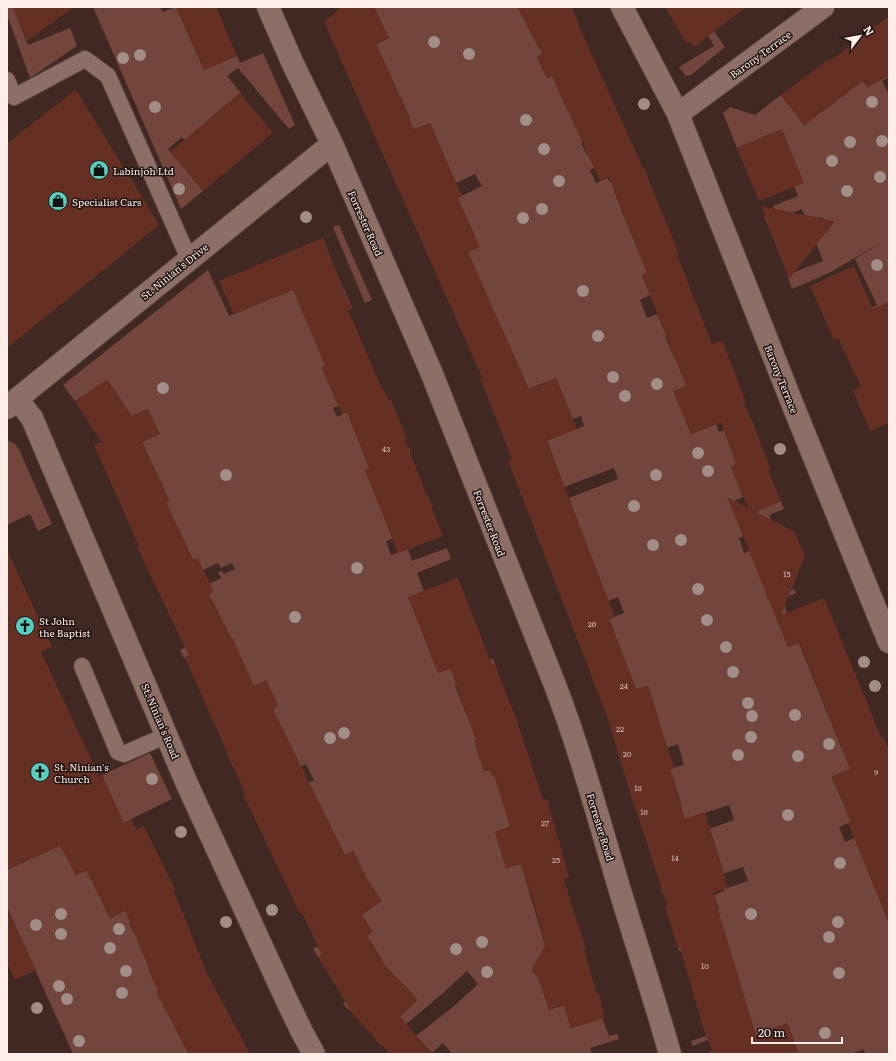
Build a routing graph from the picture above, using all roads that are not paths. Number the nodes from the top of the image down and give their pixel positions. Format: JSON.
{"nodes":[{"id":1,"x":268,"y":7,"type":"edge"},
{"id":2,"x":622,"y":7,"type":"edge"},
{"id":3,"x":823,"y":7,"type":"edge"},
{"id":4,"x":7,"y":80,"type":"edge"},
{"id":5,"x":678,"y":114,"type":"junction"},
{"id":6,"x":332,"y":144,"type":"junction"},
{"id":7,"x":189,"y":259,"type":"junction"},
{"id":8,"x":12,"y":404,"type":"edge"},
{"id":9,"x":889,"y":642,"type":"edge"},
{"id":10,"x":82,"y":666,"type":"dead end"},
{"id":11,"x":167,"y":735,"type":"junction"},
{"id":12,"x":314,"y":1054,"type":"edge"},
{"id":13,"x":670,"y":1054,"type":"edge"}],
"edges":[{"from":1,"to":6,"type":"street","name":"Forrester Road"},
{"from":2,"to":5,"type":"street","name":"Barony Terrace"},
{"from":3,"to":5,"type":"street","name":"Barony Terrace"},
{"from":4,"to":7,"type":"lane"},
{"from":5,"to":9,"type":"street","name":"Barony Terrace"},
{"from":6,"to":7,"type":"street","name":"St. Ninian's Drive"},
{"from":6,"to":13,"type":"street","name":"Forrester Road"},
{"from":7,"to":8,"type":"street","name":"St. Ninian's Drive"},
{"from":8,"to":11,"type":"street","name":"St. Ninian's Road"},
{"from":10,"to":11,"type":"lane"},
{"from":11,"to":12,"type":"street","name":"St. Ninian's Road"}]}
